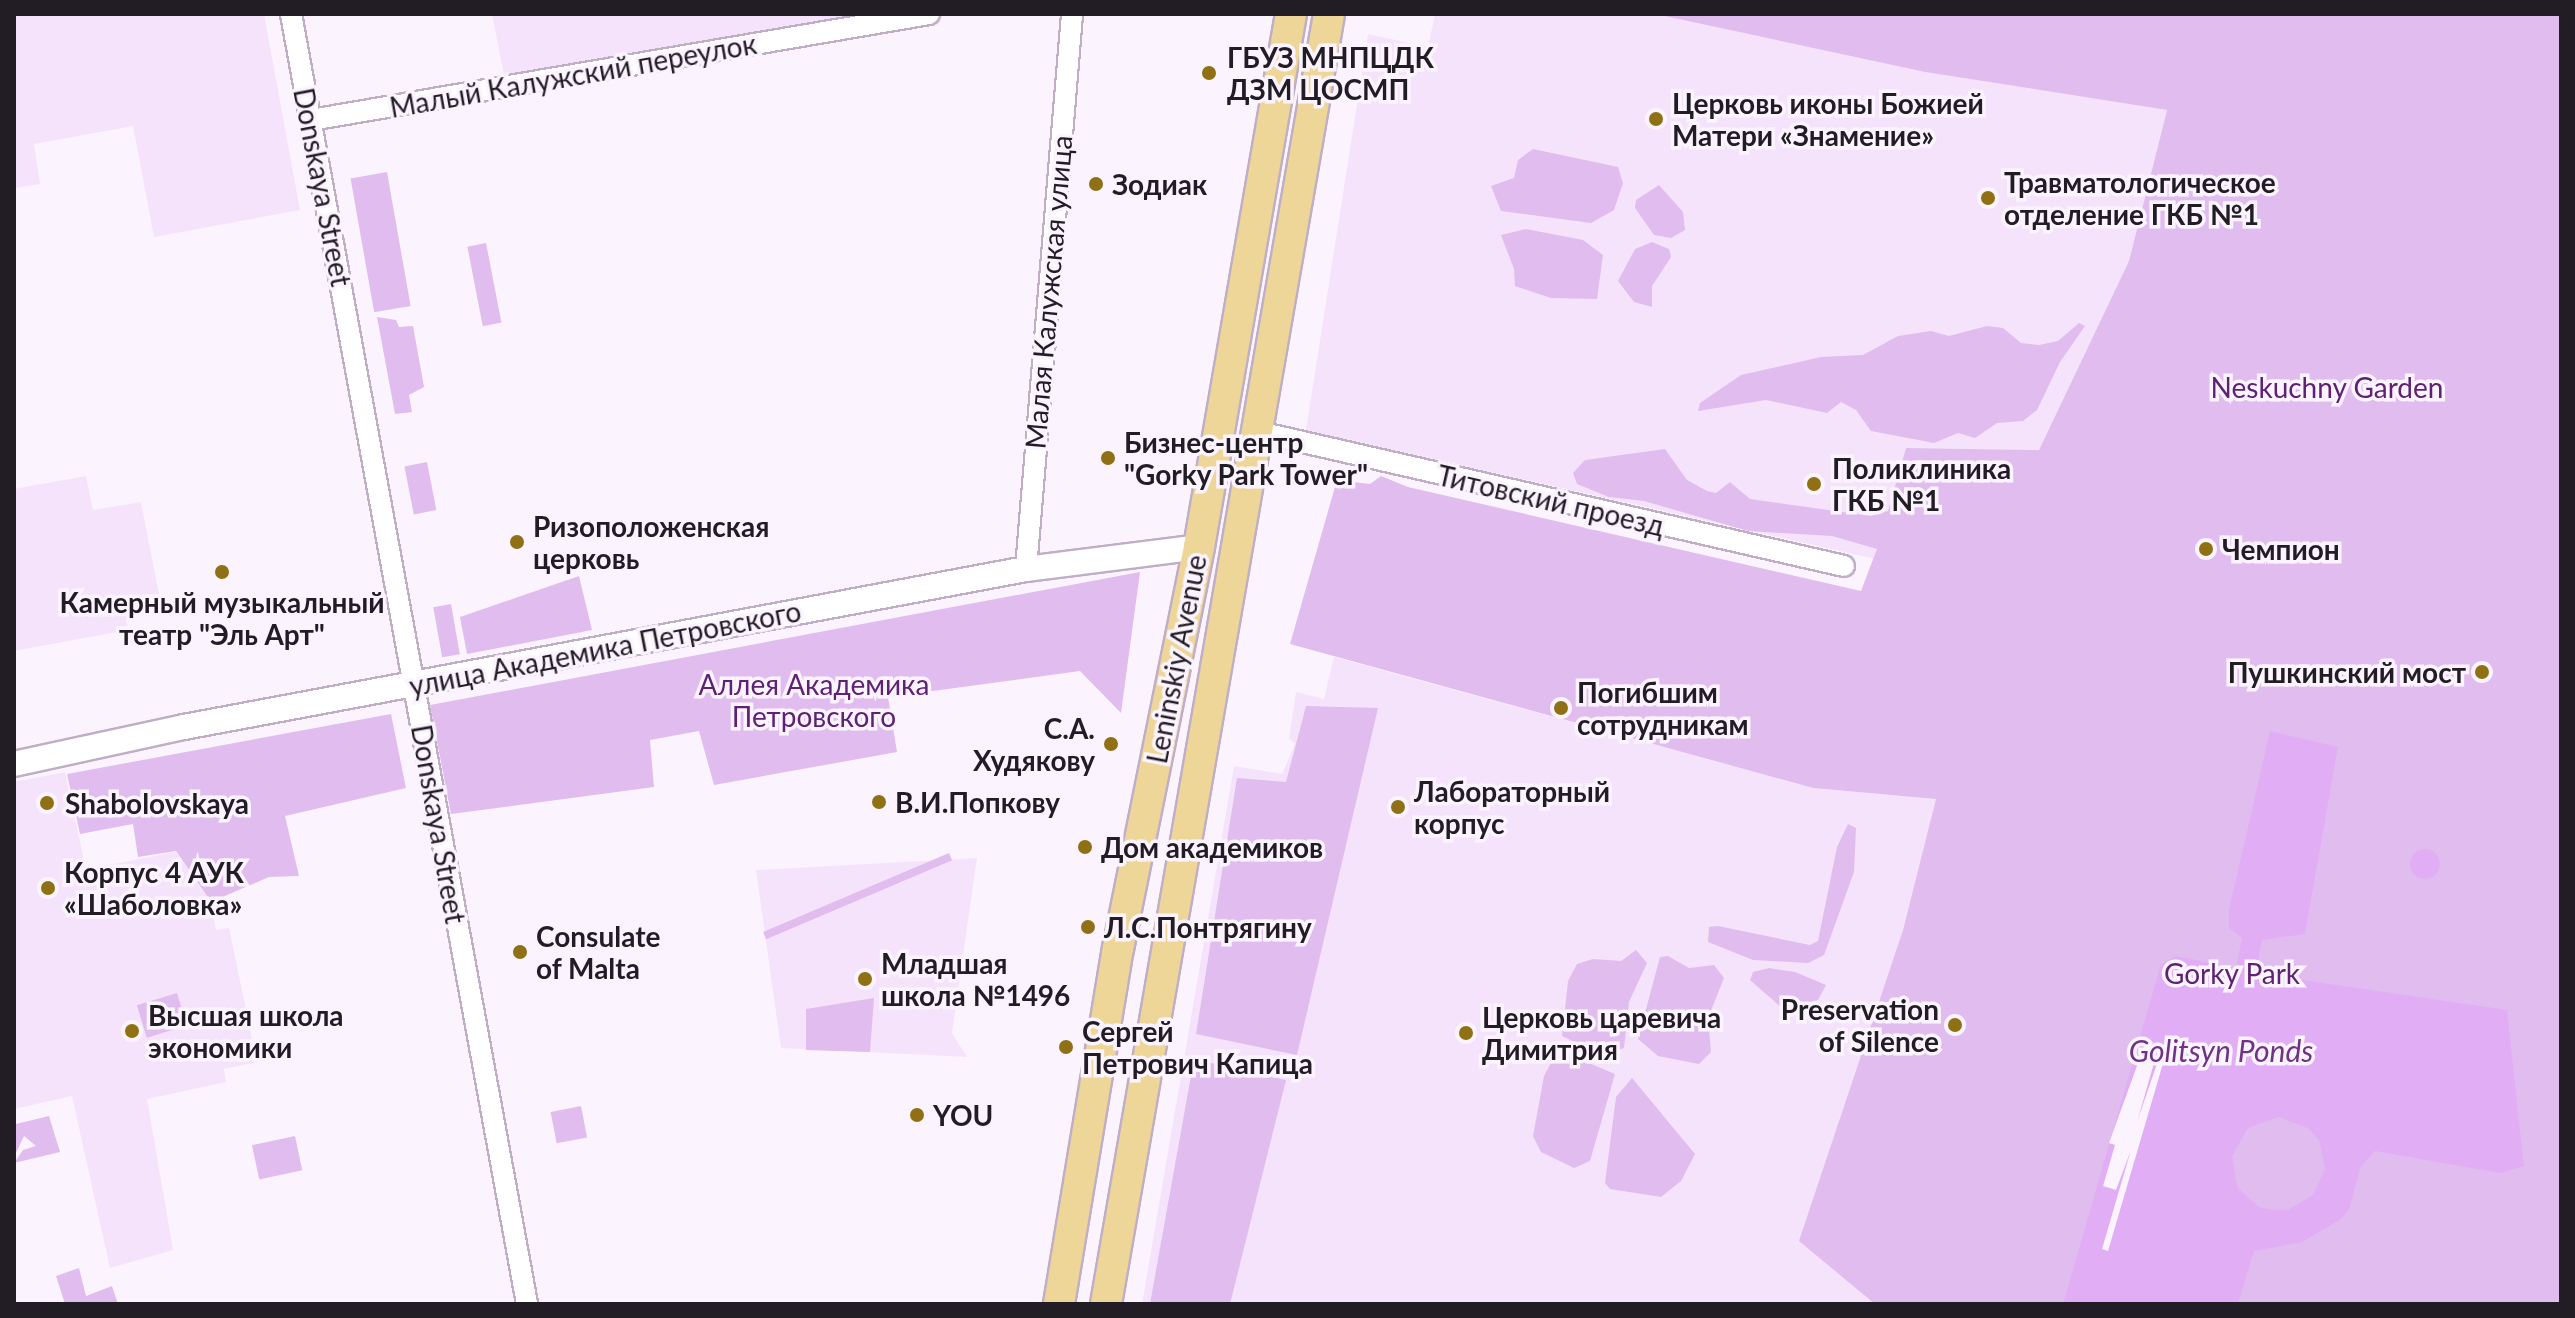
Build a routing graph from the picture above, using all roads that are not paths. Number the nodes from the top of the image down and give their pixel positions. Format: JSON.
{"nodes":[{"id":1,"x":291,"y":14,"type":"edge"},
{"id":2,"x":929,"y":14,"type":"edge"},
{"id":3,"x":1072,"y":14,"type":"edge"},
{"id":4,"x":1291,"y":14,"type":"edge"},
{"id":5,"x":1329,"y":14,"type":"edge"},
{"id":6,"x":311,"y":120,"type":"junction"},
{"id":7,"x":1259,"y":432,"type":"junction"},
{"id":8,"x":1199,"y":547,"type":"junction"},
{"id":9,"x":1844,"y":566,"type":"dead end"},
{"id":10,"x":1026,"y":569,"type":"junction"},
{"id":11,"x":413,"y":683,"type":"junction"},
{"id":12,"x":14,"y":764,"type":"edge"},
{"id":13,"x":527,"y":1304,"type":"edge"},
{"id":14,"x":1059,"y":1304,"type":"edge"},
{"id":15,"x":1106,"y":1304,"type":"edge"}],
"edges":[{"from":1,"to":6,"type":"street","name":"Donskaya Street"},
{"from":2,"to":6,"type":"street","name":"Малый Калужский переулок"},
{"from":3,"to":10,"type":"street","name":"Малая Калужская улица"},
{"from":4,"to":8,"type":"main road","name":"Leninskiy Avenue"},
{"from":5,"to":7,"type":"main road","name":"Leninskiy Avenue"},
{"from":6,"to":11,"type":"street","name":"Donskaya Street"},
{"from":7,"to":9,"type":"street","name":"Титовский проезд"},
{"from":7,"to":15,"type":"main road","name":"Leninskiy Avenue"},
{"from":8,"to":10,"type":"street","name":"улица Академика Петровского"},
{"from":8,"to":14,"type":"main road","name":"Leninskiy Avenue"},
{"from":10,"to":11,"type":"street","name":"улица Академика Петровского"},
{"from":11,"to":12,"type":"street","name":"улица Академика Петровского"},
{"from":11,"to":13,"type":"street","name":"Donskaya Street"}]}
